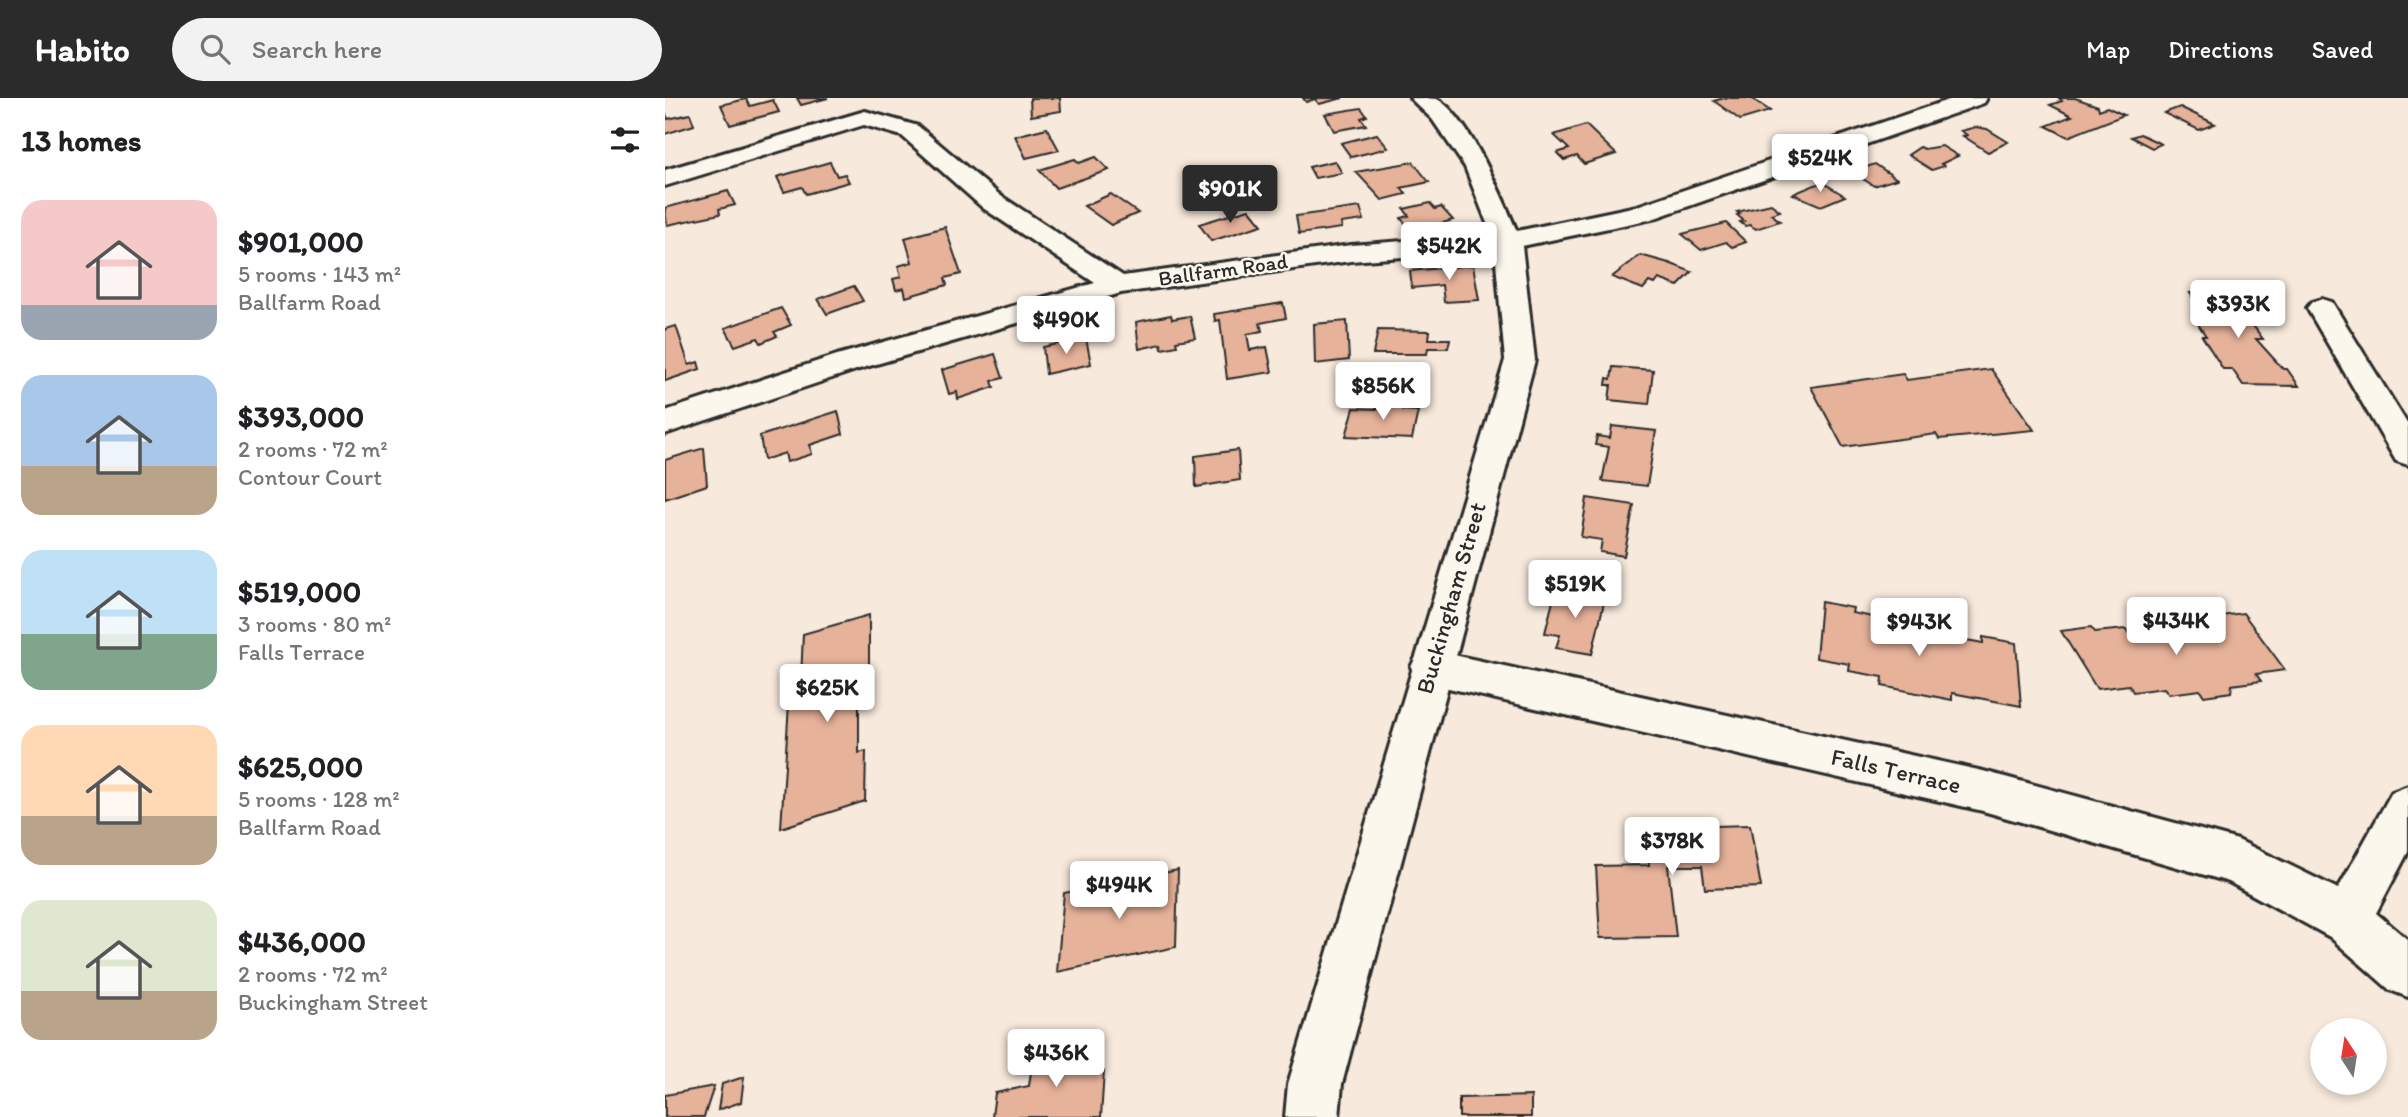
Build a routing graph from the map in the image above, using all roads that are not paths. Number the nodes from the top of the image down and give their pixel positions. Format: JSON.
{"nodes":[{"id":1,"x":1421,"y":98,"type":"edge"},
{"id":2,"x":1976,"y":98,"type":"edge"},
{"id":3,"x":665,"y":178,"type":"edge"},
{"id":4,"x":1508,"y":241,"type":"junction"},
{"id":5,"x":1118,"y":285,"type":"junction"},
{"id":6,"x":2322,"y":308,"type":"dead end"},
{"id":7,"x":665,"y":423,"type":"edge"},
{"id":8,"x":2408,"y":453,"type":"edge"},
{"id":9,"x":1431,"y":667,"type":"junction"},
{"id":10,"x":2408,"y":807,"type":"edge"},
{"id":11,"x":2347,"y":920,"type":"junction"},
{"id":12,"x":2408,"y":972,"type":"edge"},
{"id":13,"x":1312,"y":1117,"type":"edge"}],
"edges":[{"from":1,"to":4,"type":"street","name":"Buckingham Street"},
{"from":2,"to":4,"type":"street","name":"Ballfarm Road"},
{"from":3,"to":5,"type":"street"},
{"from":4,"to":5,"type":"street","name":"Ballfarm Road"},
{"from":4,"to":9,"type":"street","name":"Buckingham Street"},
{"from":5,"to":7,"type":"street","name":"Ballfarm Road"},
{"from":6,"to":8,"type":"street"},
{"from":9,"to":11,"type":"street","name":"Falls Terrace"},
{"from":9,"to":13,"type":"street","name":"Buckingham Street"},
{"from":10,"to":11,"type":"street"},
{"from":11,"to":12,"type":"street","name":"Falls Terrace"}]}
